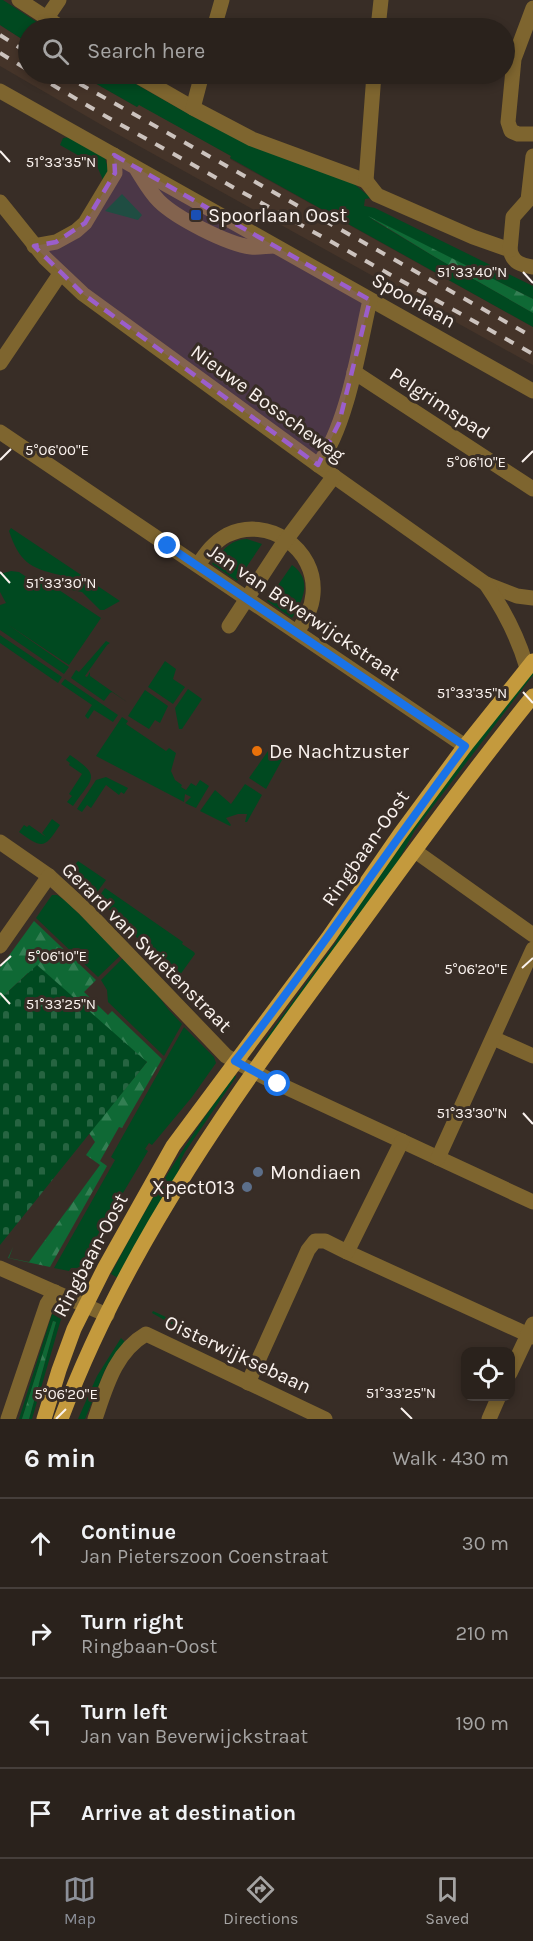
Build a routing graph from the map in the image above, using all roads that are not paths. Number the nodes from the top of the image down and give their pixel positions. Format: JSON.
{"nodes":[{"id":1,"x":19,"y":0,"type":"edge"},
{"id":2,"x":59,"y":0,"type":"edge"},
{"id":3,"x":222,"y":0,"type":"edge"},
{"id":4,"x":381,"y":0,"type":"edge"},
{"id":5,"x":533,"y":9,"type":"edge"},
{"id":6,"x":45,"y":18,"type":"edge"},
{"id":7,"x":47,"y":18,"type":"edge"},
{"id":8,"x":217,"y":18,"type":"edge"},
{"id":9,"x":379,"y":18,"type":"edge"},
{"id":10,"x":515,"y":46,"type":"edge"},
{"id":11,"x":151,"y":84,"type":"edge"},
{"id":12,"x":199,"y":84,"type":"edge"},
{"id":13,"x":373,"y":84,"type":"edge"},
{"id":14,"x":509,"y":84,"type":"edge"},
{"id":15,"x":0,"y":91,"type":"edge"},
{"id":16,"x":0,"y":99,"type":"edge"},
{"id":17,"x":18,"y":102,"type":"junction"},
{"id":18,"x":193,"y":108,"type":"junction"},
{"id":19,"x":533,"y":134,"type":"edge"},
{"id":20,"x":114,"y":155,"type":"junction"},
{"id":21,"x":533,"y":156,"type":"edge"},
{"id":22,"x":366,"y":181,"type":"junction"},
{"id":23,"x":0,"y":202,"type":"edge"},
{"id":24,"x":34,"y":246,"type":"junction"},
{"id":25,"x":510,"y":250,"type":"junction"},
{"id":26,"x":533,"y":267,"type":"edge"},
{"id":27,"x":60,"y":274,"type":"junction"},
{"id":28,"x":370,"y":300,"type":"junction"},
{"id":29,"x":0,"y":363,"type":"edge"},
{"id":30,"x":354,"y":372,"type":"junction"},
{"id":31,"x":533,"y":391,"type":"edge"},
{"id":32,"x":0,"y":432,"type":"edge"},
{"id":33,"x":318,"y":465,"type":"junction"},
{"id":34,"x":334,"y":477,"type":"junction"},
{"id":35,"x":533,"y":489,"type":"edge"},
{"id":36,"x":287,"y":539,"type":"junction"},
{"id":37,"x":198,"y":565,"type":"junction"},
{"id":38,"x":486,"y":584,"type":"junction"},
{"id":39,"x":533,"y":598,"type":"edge"},
{"id":40,"x":247,"y":599,"type":"junction"},
{"id":41,"x":229,"y":626,"type":"dead end"},
{"id":42,"x":297,"y":632,"type":"junction"},
{"id":43,"x":530,"y":665,"type":"edge"},
{"id":44,"x":533,"y":696,"type":"edge"},
{"id":45,"x":465,"y":746,"type":"junction"},
{"id":46,"x":0,"y":842,"type":"edge"},
{"id":47,"x":415,"y":851,"type":"junction"},
{"id":48,"x":49,"y":876,"type":"junction"},
{"id":49,"x":533,"y":935,"type":"edge"},
{"id":50,"x":0,"y":946,"type":"edge"},
{"id":51,"x":533,"y":949,"type":"edge"},
{"id":52,"x":493,"y":1038,"type":"junction"},
{"id":53,"x":533,"y":1056,"type":"edge"},
{"id":54,"x":235,"y":1061,"type":"junction"},
{"id":55,"x":253,"y":1071,"type":"junction"},
{"id":56,"x":402,"y":1141,"type":"junction"},
{"id":57,"x":438,"y":1158,"type":"junction"},
{"id":58,"x":533,"y":1202,"type":"edge"},
{"id":59,"x":347,"y":1252,"type":"junction"},
{"id":60,"x":0,"y":1268,"type":"edge"},
{"id":61,"x":55,"y":1292,"type":"junction"},
{"id":62,"x":86,"y":1306,"type":"junction"},
{"id":63,"x":106,"y":1315,"type":"junction"},
{"id":64,"x":531,"y":1332,"type":"edge"},
{"id":65,"x":515,"y":1362,"type":"edge"},
{"id":66,"x":248,"y":1383,"type":"junction"},
{"id":67,"x":498,"y":1401,"type":"edge"},
{"id":68,"x":8,"y":1419,"type":"edge"},
{"id":69,"x":44,"y":1419,"type":"edge"},
{"id":70,"x":61,"y":1419,"type":"edge"},
{"id":71,"x":95,"y":1419,"type":"edge"},
{"id":72,"x":325,"y":1419,"type":"edge"},
{"id":73,"x":489,"y":1419,"type":"edge"}],
"edges":[{"from":1,"to":6,"type":"street"},
{"from":2,"to":7,"type":"street"},
{"from":3,"to":8,"type":"street"},
{"from":4,"to":9,"type":"street"},
{"from":5,"to":10,"type":"street"},
{"from":11,"to":18,"type":"street"},
{"from":12,"to":18,"type":"street"},
{"from":13,"to":22,"type":"street"},
{"from":14,"to":19,"type":"street"},
{"from":15,"to":17,"type":"street","name":"Spoorlaan"},
{"from":16,"to":17,"type":"street"},
{"from":17,"to":20,"type":"street","name":"Spoorlaan"},
{"from":18,"to":22,"type":"street"},
{"from":20,"to":24,"type":"street"},
{"from":20,"to":28,"type":"street","name":"Spoorlaan"},
{"from":21,"to":25,"type":"street"},
{"from":22,"to":25,"type":"street"},
{"from":23,"to":24,"type":"street"},
{"from":24,"to":27,"type":"street","name":"Nieuwe Bosscheweg"},
{"from":25,"to":26,"type":"street"},
{"from":27,"to":29,"type":"street"},
{"from":27,"to":33,"type":"street","name":"Nieuwe Bosscheweg"},
{"from":28,"to":30,"type":"street"},
{"from":28,"to":31,"type":"street","name":"Spoorlaan"},
{"from":30,"to":33,"type":"street"},
{"from":30,"to":35,"type":"street","name":"Pelgrimspad"},
{"from":32,"to":37,"type":"street","name":"Jan van Beverwijckstraat"},
{"from":33,"to":34,"type":"street","name":"Nieuwe Bosscheweg"},
{"from":34,"to":36,"type":"street"},
{"from":34,"to":38,"type":"street","name":"Nieuwe Bosscheweg"},
{"from":36,"to":37,"type":"street"},
{"from":36,"to":40,"type":"street"},
{"from":36,"to":42,"type":"street"},
{"from":37,"to":40,"type":"street","name":"Jan van Beverwijckstraat"},
{"from":38,"to":39,"type":"street","name":"Nieuwe Bosscheweg"},
{"from":38,"to":43,"type":"street","name":"Nieuwe Bosscheweg"},
{"from":40,"to":41,"type":"street"},
{"from":40,"to":42,"type":"street","name":"Jan van Beverwijckstraat"},
{"from":42,"to":45,"type":"street","name":"Jan van Beverwijckstraat"},
{"from":43,"to":45,"type":"main road","name":"Ringbaan-Oost"},
{"from":44,"to":47,"type":"main road","name":"Ringbaan-Oost"},
{"from":45,"to":54,"type":"main road","name":"Ringbaan-Oost"},
{"from":46,"to":48,"type":"street","name":"Gerard van Swietenstraat"},
{"from":47,"to":49,"type":"street"},
{"from":47,"to":55,"type":"main road","name":"Ringbaan-Oost"},
{"from":48,"to":50,"type":"street"},
{"from":48,"to":54,"type":"street","name":"Gerard van Swietenstraat"},
{"from":51,"to":52,"type":"street"},
{"from":52,"to":53,"type":"street"},
{"from":52,"to":57,"type":"street"},
{"from":54,"to":55,"type":"street"},
{"from":54,"to":62,"type":"main road","name":"Ringbaan-Oost"},
{"from":55,"to":56,"type":"street"},
{"from":55,"to":63,"type":"main road","name":"Ringbaan-Oost"},
{"from":56,"to":57,"type":"street"},
{"from":56,"to":59,"type":"street"},
{"from":57,"to":58,"type":"street"},
{"from":59,"to":64,"type":"street"},
{"from":59,"to":66,"type":"street"},
{"from":60,"to":61,"type":"street"},
{"from":61,"to":62,"type":"street"},
{"from":61,"to":68,"type":"street","name":"Ringbaan-Oost"},
{"from":62,"to":63,"type":"street"},
{"from":62,"to":69,"type":"main road","name":"Ringbaan-Oost"},
{"from":63,"to":70,"type":"main road","name":"Ringbaan-Oost"},
{"from":64,"to":65,"type":"street"},
{"from":66,"to":71,"type":"street","name":"Oisterwijksebaan"},
{"from":66,"to":72,"type":"street","name":"Oisterwijksebaan"},
{"from":67,"to":73,"type":"street"}]}
